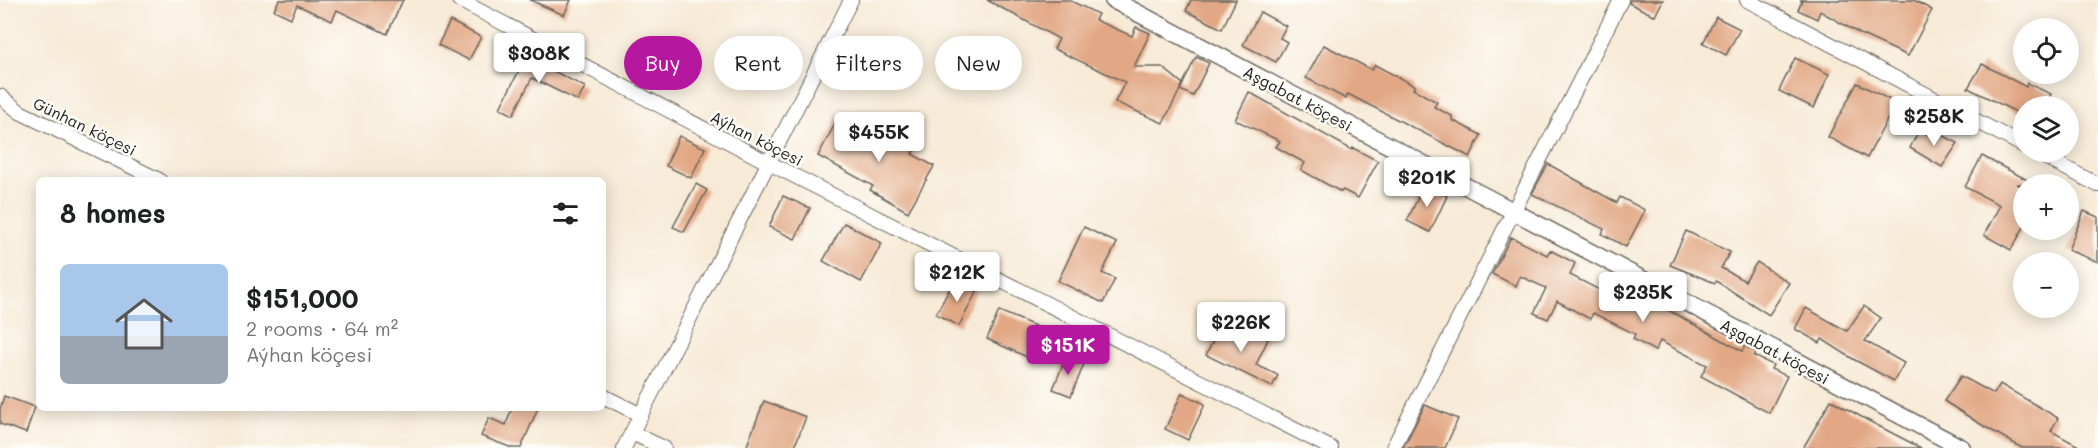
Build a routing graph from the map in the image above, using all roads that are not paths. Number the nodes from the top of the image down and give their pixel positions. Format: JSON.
{"nodes":[{"id":1,"x":459,"y":0,"type":"edge"},
{"id":2,"x":851,"y":0,"type":"edge"},
{"id":3,"x":1113,"y":0,"type":"edge"},
{"id":4,"x":1620,"y":0,"type":"edge"},
{"id":5,"x":1747,"y":0,"type":"edge"},
{"id":6,"x":0,"y":96,"type":"edge"},
{"id":7,"x":2013,"y":140,"type":"edge"},
{"id":8,"x":2053,"y":162,"type":"edge"},
{"id":9,"x":769,"y":163,"type":"junction"},
{"id":10,"x":153,"y":177,"type":"edge"},
{"id":11,"x":2098,"y":185,"type":"edge"},
{"id":12,"x":1511,"y":211,"type":"junction"},
{"id":13,"x":606,"y":398,"type":"edge"},
{"id":14,"x":641,"y":415,"type":"junction"},
{"id":15,"x":632,"y":433,"type":"junction"},
{"id":16,"x":624,"y":448,"type":"edge"},
{"id":17,"x":664,"y":448,"type":"edge"},
{"id":18,"x":1330,"y":448,"type":"edge"},
{"id":19,"x":1393,"y":448,"type":"edge"},
{"id":20,"x":1962,"y":448,"type":"edge"}],
"edges":[{"from":1,"to":9,"type":"street","name":"Aýhan köçesi"},
{"from":2,"to":9,"type":"street"},
{"from":3,"to":12,"type":"street","name":"Aşgabat köçesi"},
{"from":4,"to":12,"type":"street"},
{"from":5,"to":7,"type":"street"},
{"from":6,"to":10,"type":"street","name":"Günhan köçesi"},
{"from":8,"to":11,"type":"street"},
{"from":9,"to":14,"type":"street"},
{"from":9,"to":18,"type":"street","name":"Aýhan köçesi"},
{"from":12,"to":19,"type":"street"},
{"from":12,"to":20,"type":"street","name":"Aşgabat köçesi"},
{"from":13,"to":14,"type":"street"},
{"from":14,"to":15,"type":"street"},
{"from":15,"to":16,"type":"street"},
{"from":15,"to":17,"type":"street"}]}
